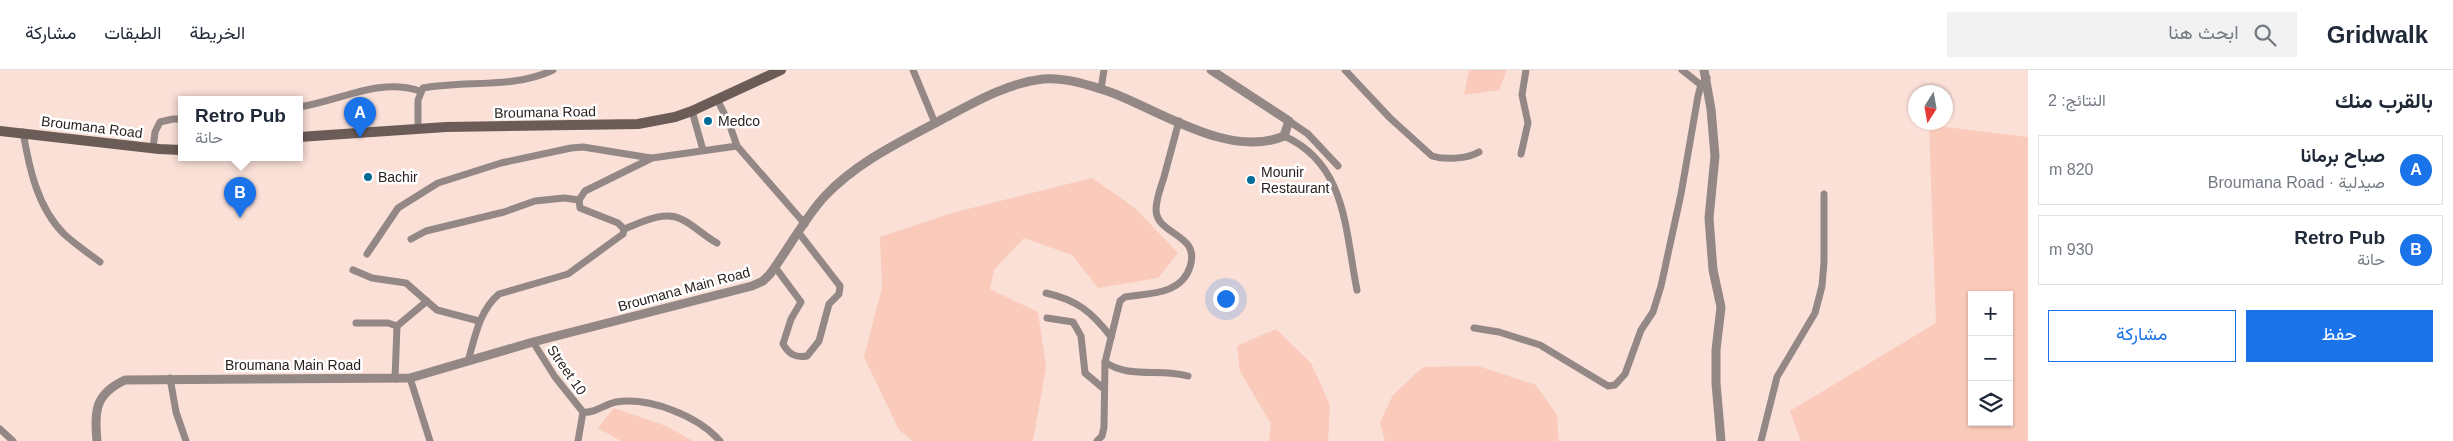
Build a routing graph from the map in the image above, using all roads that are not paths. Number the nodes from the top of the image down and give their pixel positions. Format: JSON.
{"nodes":[{"id":1,"x":553,"y":70,"type":"edge"},
{"id":2,"x":781,"y":70,"type":"edge"},
{"id":3,"x":913,"y":70,"type":"edge"},
{"id":4,"x":1104,"y":70,"type":"edge"},
{"id":5,"x":1211,"y":70,"type":"edge"},
{"id":6,"x":1344,"y":70,"type":"edge"},
{"id":7,"x":1526,"y":70,"type":"edge"},
{"id":8,"x":1682,"y":70,"type":"edge"},
{"id":9,"x":1704,"y":78,"type":"edge"},
{"id":10,"x":1101,"y":89,"type":"junction"},
{"id":11,"x":420,"y":91,"type":"junction"},
{"id":12,"x":718,"y":101,"type":"junction"},
{"id":13,"x":303,"y":106,"type":"edge"},
{"id":14,"x":692,"y":111,"type":"junction"},
{"id":15,"x":178,"y":119,"type":"edge"},
{"id":16,"x":1179,"y":121,"type":"junction"},
{"id":17,"x":1288,"y":121,"type":"junction"},
{"id":18,"x":935,"y":123,"type":"junction"},
{"id":19,"x":418,"y":129,"type":"junction"},
{"id":20,"x":0,"y":131,"type":"edge"},
{"id":21,"x":23,"y":132,"type":"junction"},
{"id":22,"x":1284,"y":136,"type":"junction"},
{"id":23,"x":303,"y":137,"type":"edge"},
{"id":24,"x":737,"y":146,"type":"junction"},
{"id":25,"x":152,"y":149,"type":"junction"},
{"id":26,"x":178,"y":150,"type":"edge"},
{"id":27,"x":703,"y":150,"type":"junction"},
{"id":28,"x":1479,"y":152,"type":"dead end"},
{"id":29,"x":1521,"y":154,"type":"dead end"},
{"id":30,"x":652,"y":158,"type":"junction"},
{"id":31,"x":1338,"y":166,"type":"dead end"},
{"id":32,"x":1824,"y":194,"type":"dead end"},
{"id":33,"x":579,"y":200,"type":"junction"},
{"id":34,"x":805,"y":224,"type":"junction"},
{"id":35,"x":624,"y":229,"type":"junction"},
{"id":36,"x":799,"y":233,"type":"junction"},
{"id":37,"x":412,"y":239,"type":"dead end"},
{"id":38,"x":717,"y":243,"type":"dead end"},
{"id":39,"x":366,"y":254,"type":"dead end"},
{"id":40,"x":100,"y":262,"type":"dead end"},
{"id":41,"x":775,"y":267,"type":"junction"},
{"id":42,"x":352,"y":270,"type":"dead end"},
{"id":43,"x":1356,"y":290,"type":"dead end"},
{"id":44,"x":1046,"y":294,"type":"dead end"},
{"id":45,"x":427,"y":301,"type":"junction"},
{"id":46,"x":1047,"y":318,"type":"dead end"},
{"id":47,"x":479,"y":321,"type":"junction"},
{"id":48,"x":356,"y":323,"type":"dead end"},
{"id":49,"x":397,"y":326,"type":"junction"},
{"id":50,"x":1474,"y":328,"type":"dead end"},
{"id":51,"x":1111,"y":337,"type":"junction"},
{"id":52,"x":532,"y":342,"type":"junction"},
{"id":53,"x":468,"y":361,"type":"junction"},
{"id":54,"x":1105,"y":362,"type":"junction"},
{"id":55,"x":1188,"y":376,"type":"dead end"},
{"id":56,"x":170,"y":378,"type":"junction"},
{"id":57,"x":410,"y":378,"type":"junction"},
{"id":58,"x":395,"y":379,"type":"junction"},
{"id":59,"x":1104,"y":389,"type":"junction"},
{"id":60,"x":583,"y":412,"type":"junction"},
{"id":61,"x":0,"y":429,"type":"edge"},
{"id":62,"x":13,"y":441,"type":"edge"},
{"id":63,"x":97,"y":441,"type":"edge"},
{"id":64,"x":186,"y":441,"type":"edge"},
{"id":65,"x":430,"y":441,"type":"edge"},
{"id":66,"x":578,"y":441,"type":"edge"},
{"id":67,"x":720,"y":441,"type":"edge"},
{"id":68,"x":1097,"y":441,"type":"edge"},
{"id":69,"x":1721,"y":441,"type":"edge"},
{"id":70,"x":1761,"y":441,"type":"edge"}],
"edges":[{"from":1,"to":11,"type":"street"},
{"from":2,"to":12,"type":"main road","name":"Broumana Road"},
{"from":3,"to":18,"type":"street"},
{"from":4,"to":10,"type":"street"},
{"from":5,"to":17,"type":"street"},
{"from":6,"to":28,"type":"street"},
{"from":7,"to":29,"type":"street"},
{"from":8,"to":9,"type":"street"},
{"from":9,"to":50,"type":"street"},
{"from":9,"to":69,"type":"street"},
{"from":10,"to":16,"type":"street","name":"Broumana Main Road"},
{"from":10,"to":18,"type":"street","name":"Broumana Main Road"},
{"from":11,"to":13,"type":"street"},
{"from":11,"to":19,"type":"street"},
{"from":12,"to":14,"type":"main road","name":"Broumana Road"},
{"from":12,"to":24,"type":"street"},
{"from":14,"to":19,"type":"main road","name":"Broumana Road"},
{"from":14,"to":27,"type":"street"},
{"from":15,"to":25,"type":"street"},
{"from":16,"to":22,"type":"street","name":"Broumana Main Road"},
{"from":16,"to":51,"type":"street"},
{"from":17,"to":22,"type":"street"},
{"from":17,"to":31,"type":"street"},
{"from":18,"to":34,"type":"street","name":"Broumana Main Road"},
{"from":19,"to":23,"type":"main road","name":"Broumana Road"},
{"from":20,"to":21,"type":"main road","name":"Broumana Road"},
{"from":21,"to":25,"type":"main road","name":"Broumana Road"},
{"from":21,"to":40,"type":"street"},
{"from":22,"to":43,"type":"street"},
{"from":24,"to":27,"type":"street"},
{"from":24,"to":34,"type":"street"},
{"from":25,"to":26,"type":"main road","name":"Broumana Road"},
{"from":27,"to":30,"type":"street"},
{"from":30,"to":33,"type":"street"},
{"from":30,"to":39,"type":"street"},
{"from":32,"to":70,"type":"street"},
{"from":33,"to":35,"type":"street"},
{"from":33,"to":37,"type":"street"},
{"from":34,"to":36,"type":"street","name":"Broumana Main Road"},
{"from":35,"to":38,"type":"street"},
{"from":35,"to":47,"type":"street"},
{"from":36,"to":41,"type":"street","name":"Broumana Main Road"},
{"from":36,"to":41,"type":"street"},
{"from":41,"to":52,"type":"street","name":"Broumana Main Road"},
{"from":42,"to":45,"type":"street"},
{"from":44,"to":51,"type":"street"},
{"from":45,"to":47,"type":"street"},
{"from":45,"to":49,"type":"street"},
{"from":46,"to":59,"type":"street"},
{"from":47,"to":53,"type":"street"},
{"from":48,"to":49,"type":"street"},
{"from":49,"to":58,"type":"street"},
{"from":51,"to":54,"type":"street"},
{"from":52,"to":53,"type":"street","name":"Broumana Main Road"},
{"from":52,"to":60,"type":"street","name":"Street 10"},
{"from":53,"to":57,"type":"street","name":"Broumana Main Road"},
{"from":54,"to":55,"type":"street"},
{"from":54,"to":59,"type":"street"},
{"from":56,"to":58,"type":"street","name":"Broumana Main Road"},
{"from":56,"to":63,"type":"street","name":"Broumana Main Road"},
{"from":56,"to":64,"type":"street"},
{"from":57,"to":58,"type":"street","name":"Broumana Main Road"},
{"from":57,"to":65,"type":"street"},
{"from":59,"to":68,"type":"street"},
{"from":60,"to":66,"type":"street"},
{"from":60,"to":67,"type":"street","name":"Street 10"},
{"from":61,"to":62,"type":"street"}]}
